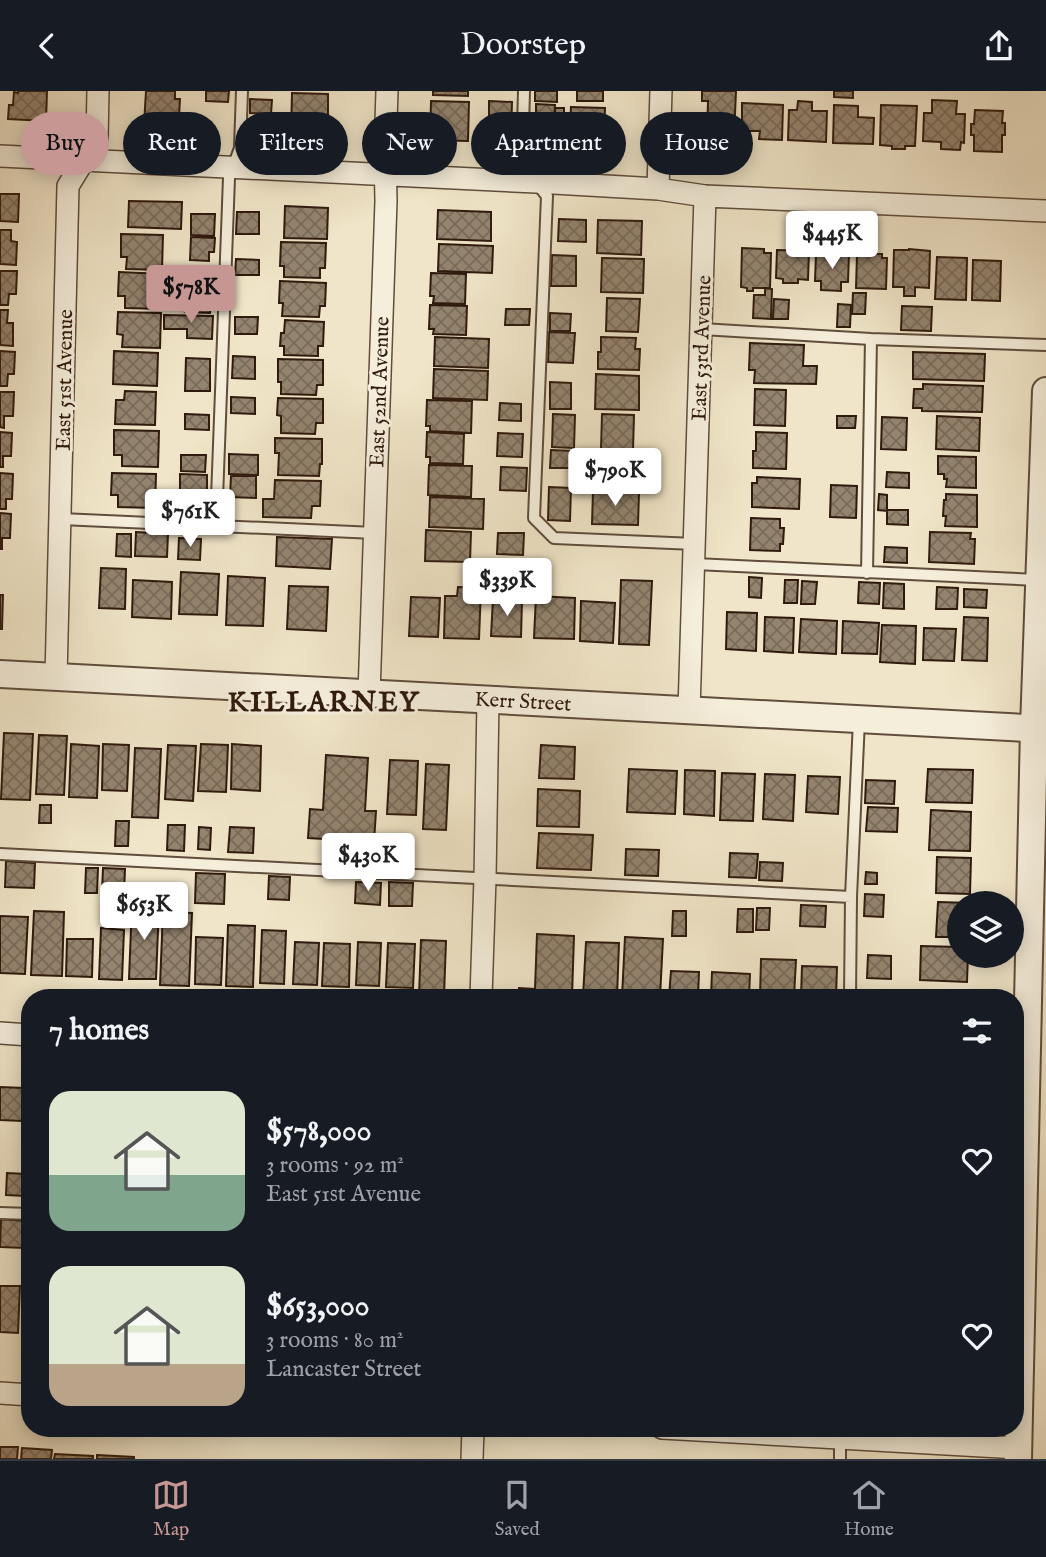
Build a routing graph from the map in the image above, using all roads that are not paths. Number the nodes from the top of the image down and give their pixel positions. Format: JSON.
{"nodes":[{"id":1,"x":98,"y":91,"type":"edge"},
{"id":2,"x":242,"y":91,"type":"edge"},
{"id":3,"x":387,"y":91,"type":"edge"},
{"id":4,"x":524,"y":91,"type":"edge"},
{"id":5,"x":662,"y":91,"type":"edge"},
{"id":6,"x":98,"y":112,"type":"edge"},
{"id":7,"x":387,"y":112,"type":"edge"},
{"id":8,"x":0,"y":156,"type":"edge"},
{"id":9,"x":21,"y":157,"type":"edge"},
{"id":10,"x":109,"y":161,"type":"edge"},
{"id":11,"x":234,"y":167,"type":"junction"},
{"id":12,"x":362,"y":174,"type":"edge"},
{"id":13,"x":75,"y":175,"type":"edge"},
{"id":14,"x":386,"y":175,"type":"joint"},
{"id":15,"x":536,"y":182,"type":"junction"},
{"id":16,"x":658,"y":189,"type":"junction"},
{"id":17,"x":705,"y":196,"type":"junction"},
{"id":18,"x":1046,"y":211,"type":"edge"},
{"id":19,"x":702,"y":329,"type":"junction"},
{"id":20,"x":872,"y":339,"type":"junction"},
{"id":21,"x":1046,"y":345,"type":"edge"},
{"id":22,"x":1046,"y":391,"type":"edge"},
{"id":23,"x":61,"y":519,"type":"junction"},
{"id":24,"x":216,"y":525,"type":"junction"},
{"id":25,"x":375,"y":533,"type":"junction"},
{"id":26,"x":695,"y":554,"type":"junction"},
{"id":27,"x":867,"y":573,"type":"junction"},
{"id":28,"x":1040,"y":580,"type":"junction"},
{"id":29,"x":0,"y":674,"type":"edge"},
{"id":30,"x":56,"y":677,"type":"junction"},
{"id":31,"x":369,"y":694,"type":"junction"},
{"id":32,"x":488,"y":700,"type":"junction"},
{"id":33,"x":689,"y":710,"type":"junction"},
{"id":34,"x":859,"y":720,"type":"junction"},
{"id":35,"x":1040,"y":729,"type":"edge"},
{"id":36,"x":0,"y":854,"type":"edge"},
{"id":37,"x":485,"y":878,"type":"junction"},
{"id":38,"x":851,"y":897,"type":"junction"},
{"id":39,"x":481,"y":989,"type":"edge"},
{"id":40,"x":850,"y":989,"type":"edge"},
{"id":41,"x":1024,"y":1030,"type":"edge"},
{"id":42,"x":0,"y":1033,"type":"edge"},
{"id":43,"x":21,"y":1034,"type":"edge"},
{"id":44,"x":0,"y":1213,"type":"edge"},
{"id":45,"x":21,"y":1214,"type":"edge"},
{"id":46,"x":0,"y":1394,"type":"edge"},
{"id":47,"x":21,"y":1395,"type":"edge"},
{"id":48,"x":472,"y":1437,"type":"edge"},
{"id":49,"x":776,"y":1437,"type":"edge"},
{"id":50,"x":840,"y":1442,"type":"edge"},
{"id":51,"x":1018,"y":1454,"type":"edge"},
{"id":52,"x":472,"y":1459,"type":"edge"}],
"edges":[{"from":1,"to":6,"type":"street","name":"East 51st Avenue"},
{"from":2,"to":11,"type":"lane"},
{"from":3,"to":7,"type":"street","name":"East 52nd Avenue"},
{"from":4,"to":15,"type":"lane"},
{"from":5,"to":16,"type":"street"},
{"from":8,"to":9,"type":"street"},
{"from":10,"to":11,"type":"street"},
{"from":11,"to":12,"type":"street"},
{"from":11,"to":24,"type":"lane"},
{"from":13,"to":23,"type":"street","name":"East 51st Avenue"},
{"from":14,"to":15,"type":"street"},
{"from":14,"to":25,"type":"street","name":"East 52nd Avenue"},
{"from":15,"to":16,"type":"street"},
{"from":15,"to":26,"type":"lane"},
{"from":16,"to":17,"type":"street"},
{"from":17,"to":18,"type":"street"},
{"from":17,"to":19,"type":"street","name":"East 53rd Avenue"},
{"from":19,"to":20,"type":"lane"},
{"from":19,"to":26,"type":"street","name":"East 53rd Avenue"},
{"from":20,"to":21,"type":"lane"},
{"from":20,"to":27,"type":"lane"},
{"from":22,"to":28,"type":"street"},
{"from":23,"to":24,"type":"lane"},
{"from":23,"to":30,"type":"street","name":"East 51st Avenue"},
{"from":24,"to":25,"type":"lane"},
{"from":25,"to":31,"type":"street","name":"East 52nd Avenue"},
{"from":26,"to":27,"type":"lane"},
{"from":26,"to":33,"type":"street","name":"East 53rd Avenue"},
{"from":27,"to":28,"type":"lane"},
{"from":28,"to":35,"type":"street"},
{"from":29,"to":30,"type":"street","name":"Kerr Street"},
{"from":30,"to":31,"type":"street","name":"Kerr Street"},
{"from":31,"to":32,"type":"street","name":"Kerr Street"},
{"from":32,"to":33,"type":"street","name":"Kerr Street"},
{"from":32,"to":37,"type":"street"},
{"from":33,"to":34,"type":"street","name":"Kerr Street"},
{"from":34,"to":35,"type":"street","name":"Kerr Street"},
{"from":34,"to":38,"type":"lane"},
{"from":35,"to":41,"type":"street"},
{"from":36,"to":37,"type":"lane"},
{"from":37,"to":38,"type":"lane"},
{"from":37,"to":39,"type":"street"},
{"from":38,"to":40,"type":"lane"},
{"from":42,"to":43,"type":"street"},
{"from":44,"to":45,"type":"lane"},
{"from":46,"to":47,"type":"street"},
{"from":48,"to":52,"type":"street"},
{"from":49,"to":50,"type":"street"},
{"from":50,"to":51,"type":"street"}]}
